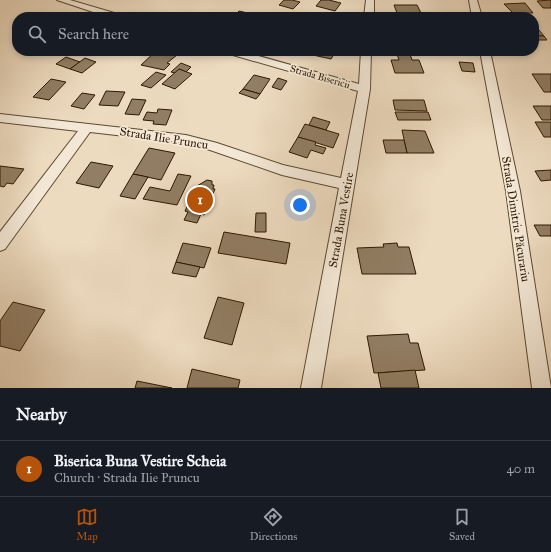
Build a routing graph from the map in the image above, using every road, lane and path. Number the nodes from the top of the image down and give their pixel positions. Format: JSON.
{"nodes":[{"id":1,"x":61,"y":0,"type":"edge"},
{"id":2,"x":370,"y":0,"type":"edge"},
{"id":3,"x":473,"y":0,"type":"edge"},
{"id":4,"x":101,"y":12,"type":"edge"},
{"id":5,"x":369,"y":12,"type":"edge"},
{"id":6,"x":476,"y":12,"type":"edge"},
{"id":7,"x":248,"y":56,"type":"edge"},
{"id":8,"x":366,"y":56,"type":"edge"},
{"id":9,"x":486,"y":56,"type":"edge"},
{"id":10,"x":364,"y":89,"type":"junction"},
{"id":11,"x":0,"y":118,"type":"edge"},
{"id":12,"x":88,"y":127,"type":"junction"},
{"id":13,"x":348,"y":185,"type":"junction"},
{"id":14,"x":0,"y":244,"type":"edge"},
{"id":15,"x":312,"y":388,"type":"edge"},
{"id":16,"x":542,"y":388,"type":"edge"}],
"edges":[{"from":1,"to":4,"type":"street"},
{"from":2,"to":5,"type":"street"},
{"from":3,"to":6,"type":"street"},
{"from":7,"to":10,"type":"street","name":"Strada Bisericii"},
{"from":8,"to":10,"type":"street","name":"Strada Buna Vestire"},
{"from":9,"to":16,"type":"street","name":"Strada Dimitrie Păcurariu"},
{"from":10,"to":13,"type":"street","name":"Strada Buna Vestire"},
{"from":11,"to":12,"type":"street","name":"Strada Ilie Pruncu"},
{"from":12,"to":13,"type":"street","name":"Strada Ilie Pruncu"},
{"from":12,"to":14,"type":"street"},
{"from":13,"to":15,"type":"street","name":"Strada Buna Vestire"}]}
